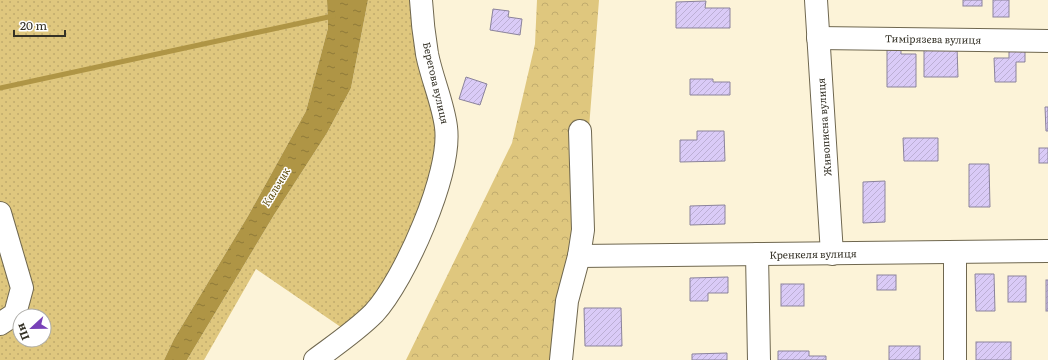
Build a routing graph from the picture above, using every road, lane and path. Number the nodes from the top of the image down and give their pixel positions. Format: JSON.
{"nodes":[{"id":1,"x":422,"y":0,"type":"edge"},
{"id":2,"x":816,"y":0,"type":"edge"},
{"id":3,"x":818,"y":38,"type":"junction"},
{"id":4,"x":1048,"y":41,"type":"edge"},
{"id":5,"x":580,"y":131,"type":"dead end"},
{"id":6,"x":0,"y":213,"type":"edge"},
{"id":7,"x":1048,"y":251,"type":"edge"},
{"id":8,"x":955,"y":252,"type":"junction"},
{"id":9,"x":757,"y":254,"type":"junction"},
{"id":10,"x":832,"y":254,"type":"junction"},
{"id":11,"x":579,"y":256,"type":"junction"},
{"id":12,"x":0,"y":324,"type":"edge"},
{"id":13,"x":315,"y":360,"type":"edge"},
{"id":14,"x":562,"y":360,"type":"edge"},
{"id":15,"x":759,"y":360,"type":"edge"},
{"id":16,"x":955,"y":360,"type":"edge"}],
"edges":[{"from":1,"to":13,"type":"street","name":"Берегова вулиця"},
{"from":2,"to":3,"type":"street","name":"Живописна вулиця"},
{"from":3,"to":4,"type":"street","name":"Тимірязєва вулиця"},
{"from":3,"to":10,"type":"street","name":"Живописна вулиця"},
{"from":5,"to":11,"type":"street"},
{"from":6,"to":12,"type":"street"},
{"from":7,"to":8,"type":"street","name":"Кренкеля вулиця"},
{"from":8,"to":10,"type":"street","name":"Кренкеля вулиця"},
{"from":8,"to":16,"type":"street"},
{"from":9,"to":10,"type":"street","name":"Кренкеля вулиця"},
{"from":9,"to":11,"type":"street","name":"Кренкеля вулиця"},
{"from":9,"to":15,"type":"street"},
{"from":11,"to":14,"type":"street"}]}
